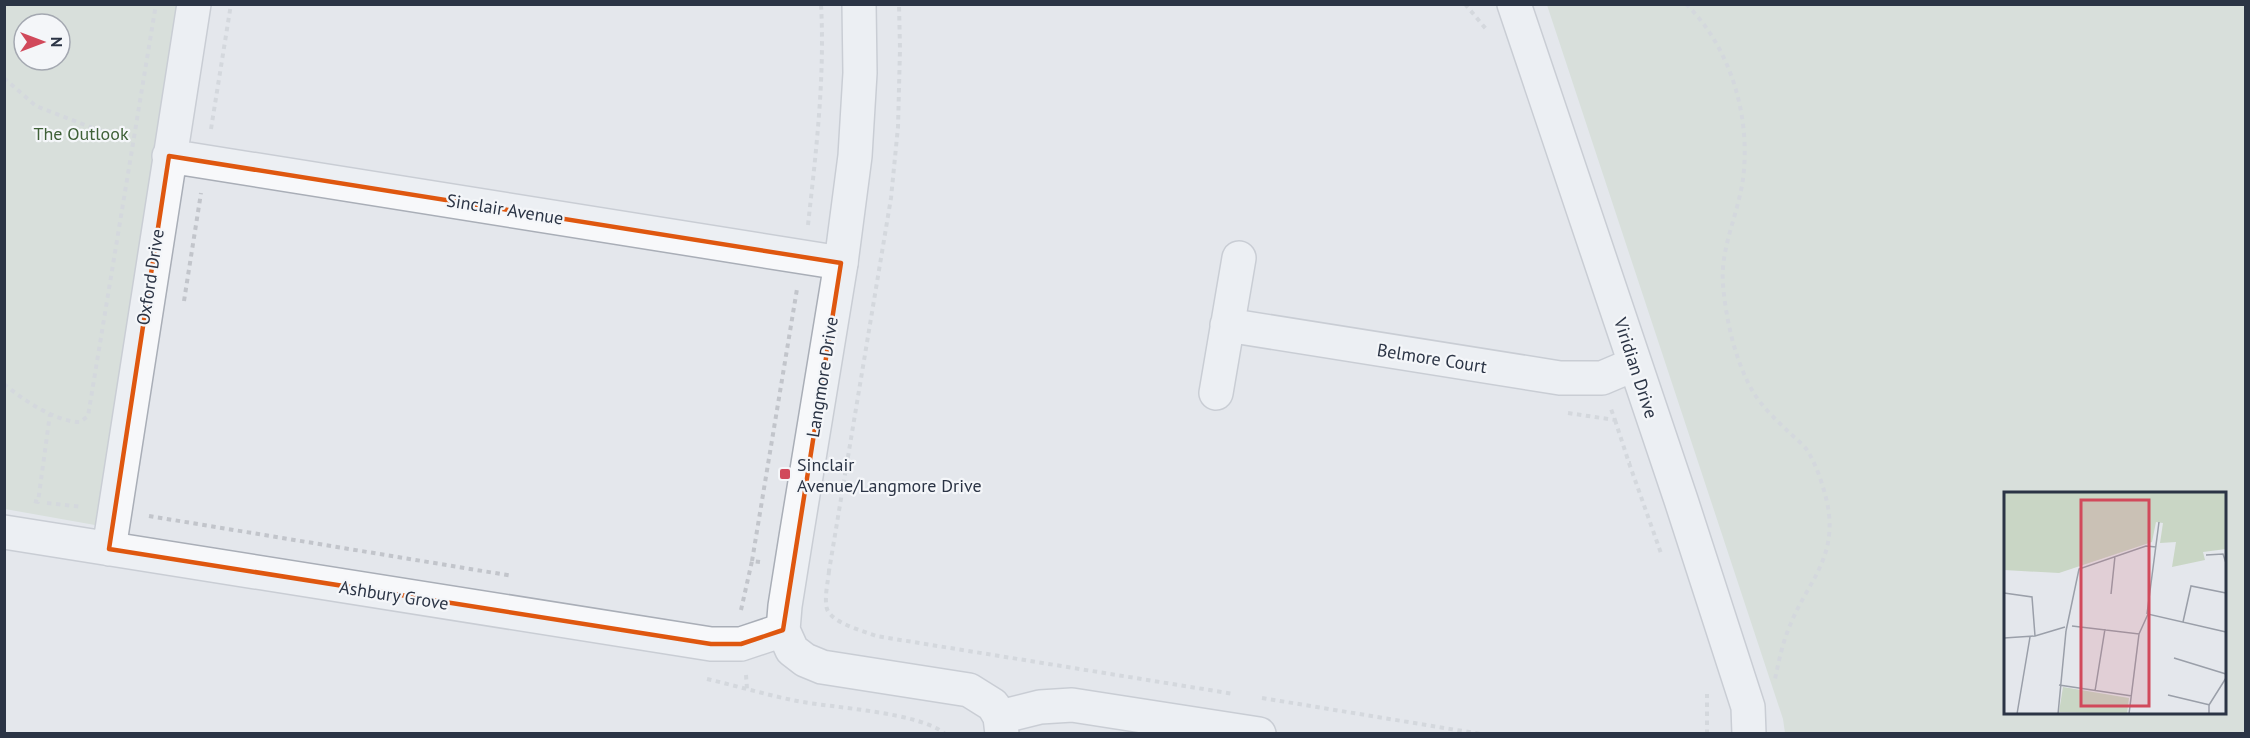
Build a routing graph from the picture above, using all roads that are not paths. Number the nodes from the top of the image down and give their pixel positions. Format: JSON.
{"nodes":[{"id":1,"x":194,"y":4,"type":"edge"},
{"id":2,"x":859,"y":4,"type":"edge"},
{"id":3,"x":1514,"y":4,"type":"edge"},
{"id":4,"x":169,"y":156,"type":"junction"},
{"id":5,"x":1239,"y":258,"type":"dead end"},
{"id":6,"x":841,"y":263,"type":"junction"},
{"id":7,"x":1227,"y":325,"type":"junction"},
{"id":8,"x":1635,"y":364,"type":"junction"},
{"id":9,"x":1216,"y":393,"type":"dead end"},
{"id":10,"x":4,"y":532,"type":"edge"},
{"id":11,"x":109,"y":549,"type":"junction"},
{"id":12,"x":783,"y":630,"type":"junction"},
{"id":13,"x":1001,"y":725,"type":"edge"},
{"id":14,"x":1259,"y":734,"type":"edge"},
{"id":15,"x":1749,"y":734,"type":"edge"}],
"edges":[{"from":1,"to":4,"type":"street","name":"Oxford Drive"},
{"from":2,"to":6,"type":"street","name":"Langmore Drive"},
{"from":3,"to":8,"type":"street","name":"Viridian Drive"},
{"from":4,"to":6,"type":"street","name":"Sinclair Avenue"},
{"from":4,"to":11,"type":"street","name":"Oxford Drive"},
{"from":5,"to":7,"type":"street"},
{"from":6,"to":12,"type":"street","name":"Langmore Drive"},
{"from":7,"to":8,"type":"street","name":"Belmore Court"},
{"from":7,"to":9,"type":"street"},
{"from":8,"to":15,"type":"street","name":"Viridian Drive"},
{"from":10,"to":11,"type":"street","name":"Ashbury Grove"},
{"from":11,"to":12,"type":"street","name":"Ashbury Grove"},
{"from":12,"to":13,"type":"street"},
{"from":13,"to":14,"type":"street"}]}
